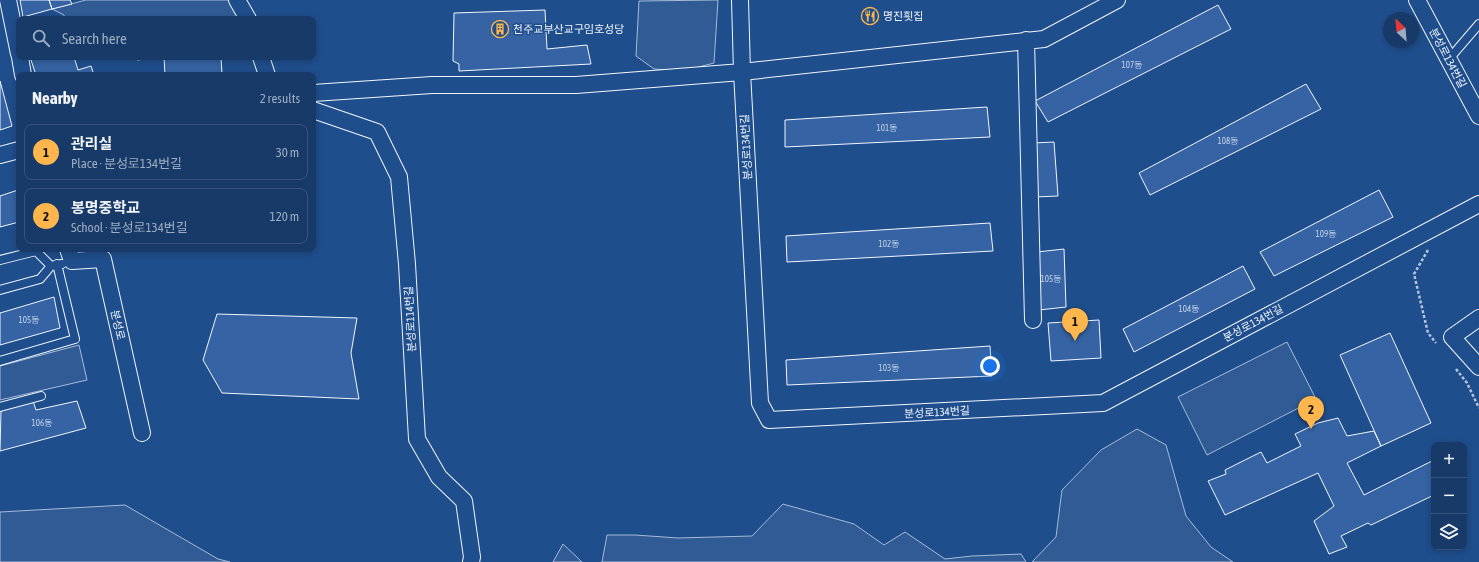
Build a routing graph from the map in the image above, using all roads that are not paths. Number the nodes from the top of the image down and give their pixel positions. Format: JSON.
{"nodes":[{"id":1,"x":8,"y":0,"type":"edge"},
{"id":2,"x":237,"y":0,"type":"edge"},
{"id":3,"x":740,"y":0,"type":"edge"},
{"id":4,"x":1117,"y":0,"type":"edge"},
{"id":5,"x":1417,"y":0,"type":"edge"},
{"id":6,"x":246,"y":16,"type":"edge"},
{"id":7,"x":1479,"y":24,"type":"edge"},
{"id":8,"x":16,"y":39,"type":"edge"},
{"id":9,"x":1026,"y":40,"type":"junction"},
{"id":10,"x":1449,"y":59,"type":"junction"},
{"id":11,"x":20,"y":60,"type":"edge"},
{"id":12,"x":262,"y":60,"type":"edge"},
{"id":13,"x":22,"y":72,"type":"edge"},
{"id":14,"x":266,"y":72,"type":"edge"},
{"id":15,"x":742,"y":72,"type":"junction"},
{"id":16,"x":316,"y":93,"type":"edge"},
{"id":17,"x":316,"y":111,"type":"edge"},
{"id":18,"x":1479,"y":116,"type":"edge"},
{"id":19,"x":16,"y":151,"type":"edge"},
{"id":20,"x":0,"y":155,"type":"edge"},
{"id":21,"x":1479,"y":204,"type":"edge"},
{"id":22,"x":32,"y":252,"type":"edge"},
{"id":23,"x":39,"y":252,"type":"edge"},
{"id":24,"x":0,"y":260,"type":"edge"},
{"id":25,"x":62,"y":260,"type":"edge"},
{"id":26,"x":0,"y":290,"type":"edge"},
{"id":27,"x":1479,"y":318,"type":"edge"},
{"id":28,"x":1034,"y":320,"type":"dead end"},
{"id":29,"x":0,"y":360,"type":"edge"},
{"id":30,"x":1479,"y":367,"type":"edge"},
{"id":31,"x":41,"y":396,"type":"dead end"},
{"id":32,"x":0,"y":407,"type":"edge"},
{"id":33,"x":142,"y":433,"type":"dead end"},
{"id":34,"x":471,"y":562,"type":"edge"}],
"edges":[{"from":1,"to":8,"type":"street"},
{"from":2,"to":6,"type":"street"},
{"from":3,"to":15,"type":"street","name":"분성로134번길"},
{"from":4,"to":9,"type":"street"},
{"from":5,"to":10,"type":"street","name":"분성로134번길"},
{"from":7,"to":10,"type":"lane"},
{"from":9,"to":15,"type":"street"},
{"from":9,"to":28,"type":"street"},
{"from":10,"to":18,"type":"street","name":"분성로134번길"},
{"from":11,"to":13,"type":"street"},
{"from":12,"to":14,"type":"street"},
{"from":15,"to":16,"type":"street"},
{"from":15,"to":21,"type":"street","name":"분성로134번길"},
{"from":17,"to":34,"type":"street","name":"분성로114번길"},
{"from":19,"to":20,"type":"street"},
{"from":22,"to":24,"type":"lane"},
{"from":23,"to":25,"type":"lane"},
{"from":25,"to":26,"type":"lane"},
{"from":25,"to":29,"type":"lane"},
{"from":25,"to":33,"type":"street","name":"분성로"},
{"from":27,"to":30,"type":"street"},
{"from":31,"to":32,"type":"lane"}]}
